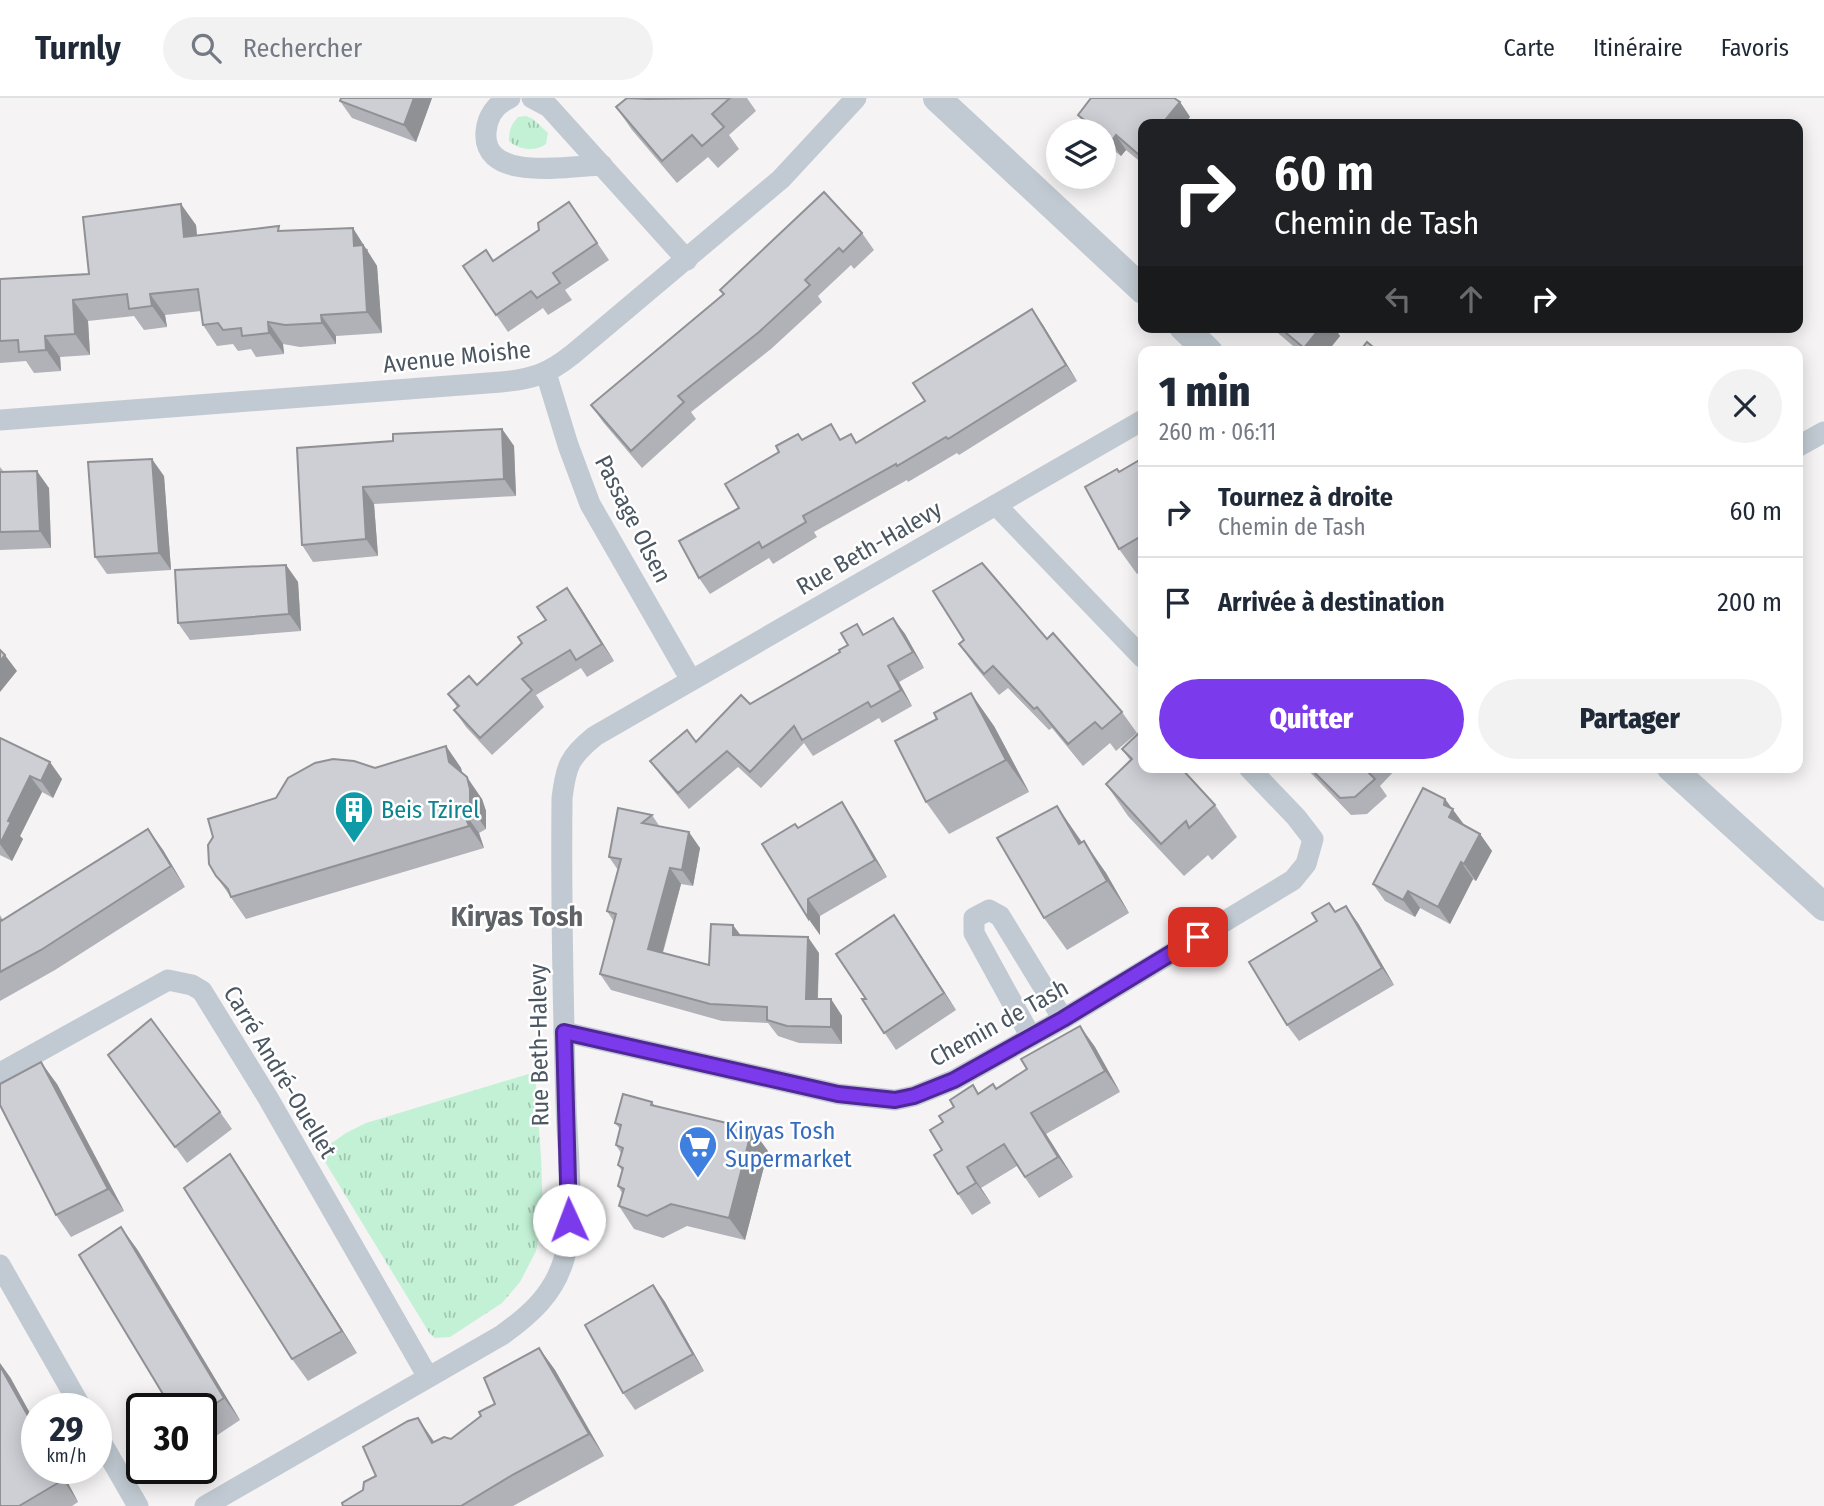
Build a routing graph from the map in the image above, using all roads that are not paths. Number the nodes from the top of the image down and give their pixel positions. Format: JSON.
{"nodes":[{"id":1,"x":510,"y":98,"type":"edge"},
{"id":2,"x":532,"y":98,"type":"edge"},
{"id":3,"x":856,"y":98,"type":"edge"},
{"id":4,"x":937,"y":98,"type":"edge"},
{"id":5,"x":602,"y":165,"type":"junction"},
{"id":6,"x":687,"y":260,"type":"junction"},
{"id":7,"x":1138,"y":285,"type":"edge"},
{"id":8,"x":1189,"y":333,"type":"edge"},
{"id":9,"x":1203,"y":346,"type":"edge"},
{"id":10,"x":546,"y":373,"type":"junction"},
{"id":11,"x":0,"y":420,"type":"edge"},
{"id":12,"x":1138,"y":423,"type":"edge"},
{"id":13,"x":1824,"y":432,"type":"edge"},
{"id":14,"x":1803,"y":444,"type":"edge"},
{"id":15,"x":996,"y":505,"type":"junction"},
{"id":16,"x":1138,"y":653,"type":"edge"},
{"id":17,"x":691,"y":680,"type":"junction"},
{"id":18,"x":1254,"y":773,"type":"edge"},
{"id":19,"x":1677,"y":773,"type":"edge"},
{"id":20,"x":1824,"y":907,"type":"edge"},
{"id":21,"x":1063,"y":1019,"type":"junction"},
{"id":22,"x":564,"y":1032,"type":"junction"},
{"id":23,"x":1031,"y":1037,"type":"junction"},
{"id":24,"x":0,"y":1073,"type":"edge"},
{"id":25,"x":0,"y":1265,"type":"edge"},
{"id":26,"x":428,"y":1377,"type":"junction"},
{"id":27,"x":73,"y":1393,"type":"edge"},
{"id":28,"x":112,"y":1461,"type":"edge"},
{"id":29,"x":138,"y":1506,"type":"edge"},
{"id":30,"x":205,"y":1506,"type":"edge"}],
"edges":[{"from":1,"to":5,"type":"street"},
{"from":2,"to":5,"type":"street"},
{"from":3,"to":6,"type":"street","name":"Avenue Moishe"},
{"from":4,"to":7,"type":"street"},
{"from":5,"to":6,"type":"street"},
{"from":6,"to":10,"type":"street","name":"Avenue Moishe"},
{"from":8,"to":9,"type":"street"},
{"from":10,"to":11,"type":"street","name":"Avenue Moishe"},
{"from":10,"to":17,"type":"street","name":"Passage Olsen"},
{"from":12,"to":15,"type":"street","name":"Rue Beth-Halevy"},
{"from":13,"to":14,"type":"street"},
{"from":15,"to":16,"type":"street"},
{"from":15,"to":17,"type":"street","name":"Rue Beth-Halevy"},
{"from":17,"to":22,"type":"street","name":"Rue Beth-Halevy"},
{"from":18,"to":21,"type":"street","name":"Chemin de Tash"},
{"from":19,"to":20,"type":"street"},
{"from":21,"to":23,"type":"street","name":"Chemin de Tash"},
{"from":21,"to":23,"type":"street"},
{"from":22,"to":23,"type":"street","name":"Chemin de Tash"},
{"from":22,"to":26,"type":"street","name":"Rue Beth-Halevy"},
{"from":24,"to":26,"type":"street","name":"Carré André-Ouellet"},
{"from":25,"to":27,"type":"street"},
{"from":26,"to":30,"type":"street","name":"Rue Beth-Halevy"},
{"from":28,"to":29,"type":"street"}]}
